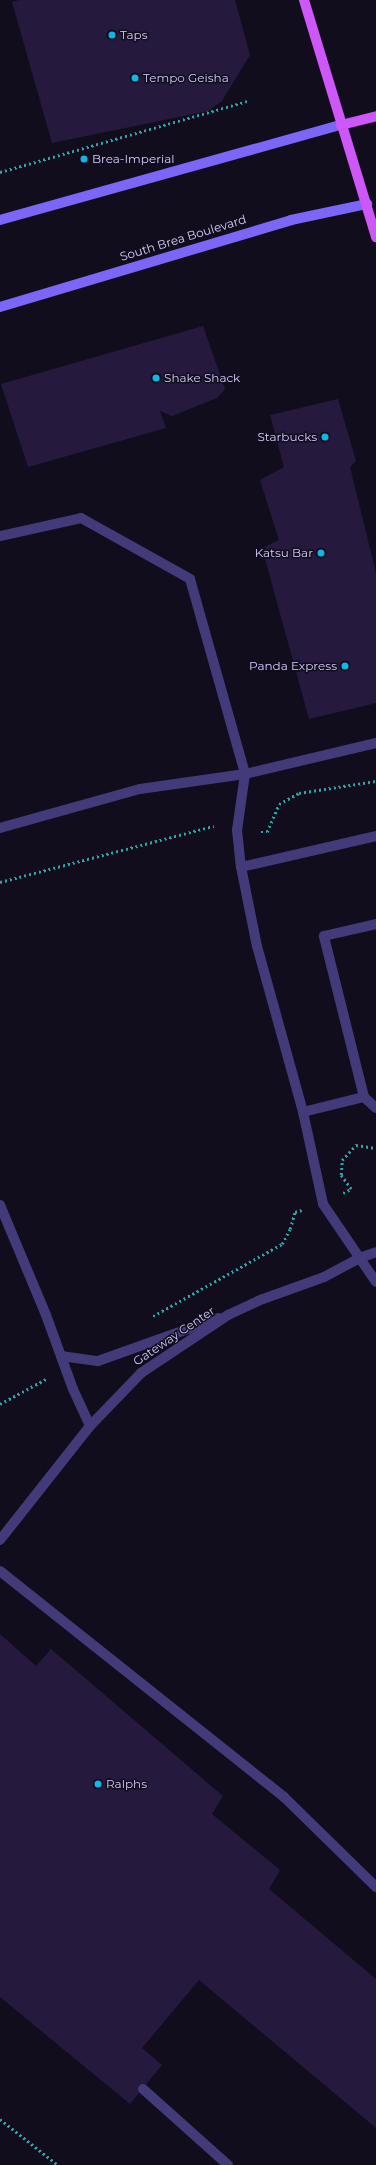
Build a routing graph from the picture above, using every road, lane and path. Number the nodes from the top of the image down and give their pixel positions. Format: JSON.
{"nodes":[{"id":1,"x":304,"y":0,"type":"edge"},
{"id":2,"x":248,"y":100,"type":"dead end"},
{"id":3,"x":376,"y":116,"type":"edge"},
{"id":4,"x":341,"y":125,"type":"junction"},
{"id":5,"x":0,"y":172,"type":"edge"},
{"id":6,"x":372,"y":203,"type":"edge"},
{"id":7,"x":0,"y":220,"type":"edge"},
{"id":8,"x":376,"y":237,"type":"edge"},
{"id":9,"x":0,"y":307,"type":"edge"},
{"id":10,"x":0,"y":536,"type":"edge"},
{"id":11,"x":376,"y":743,"type":"edge"},
{"id":12,"x":244,"y":774,"type":"junction"},
{"id":13,"x":376,"y":781,"type":"edge"},
{"id":14,"x":0,"y":828,"type":"edge"},
{"id":15,"x":237,"y":830,"type":"junction"},
{"id":16,"x":376,"y":836,"type":"edge"},
{"id":17,"x":240,"y":867,"type":"junction"},
{"id":18,"x":0,"y":882,"type":"edge"},
{"id":19,"x":376,"y":924,"type":"edge"},
{"id":20,"x":364,"y":1097,"type":"junction"},
{"id":21,"x":376,"y":1108,"type":"edge"},
{"id":22,"x":303,"y":1112,"type":"junction"},
{"id":23,"x":374,"y":1148,"type":"dead end"},
{"id":24,"x":323,"y":1204,"type":"junction"},
{"id":25,"x":0,"y":1205,"type":"edge"},
{"id":26,"x":376,"y":1252,"type":"edge"},
{"id":27,"x":359,"y":1258,"type":"junction"},
{"id":28,"x":376,"y":1282,"type":"edge"},
{"id":29,"x":228,"y":1315,"type":"junction"},
{"id":30,"x":152,"y":1316,"type":"dead end"},
{"id":31,"x":61,"y":1356,"type":"junction"},
{"id":32,"x":65,"y":1369,"type":"junction"},
{"id":33,"x":0,"y":1404,"type":"edge"},
{"id":34,"x":90,"y":1426,"type":"junction"},
{"id":35,"x":0,"y":1540,"type":"edge"},
{"id":36,"x":0,"y":1571,"type":"edge"},
{"id":37,"x":376,"y":1886,"type":"edge"},
{"id":38,"x":143,"y":2089,"type":"dead end"},
{"id":39,"x":0,"y":2119,"type":"edge"},
{"id":40,"x":58,"y":2165,"type":"edge"},
{"id":41,"x":228,"y":2165,"type":"edge"}],
"edges":[{"from":1,"to":4,"type":"main road"},
{"from":2,"to":5,"type":"path"},
{"from":3,"to":4,"type":"main road"},
{"from":4,"to":6,"type":"main road"},
{"from":4,"to":7,"type":"main road"},
{"from":6,"to":8,"type":"main road"},
{"from":6,"to":9,"type":"main road","name":"South Brea Boulevard"},
{"from":10,"to":12,"type":"street"},
{"from":11,"to":12,"type":"street"},
{"from":12,"to":14,"type":"street"},
{"from":12,"to":15,"type":"street"},
{"from":13,"to":15,"type":"path"},
{"from":15,"to":17,"type":"street"},
{"from":15,"to":18,"type":"path"},
{"from":16,"to":17,"type":"street"},
{"from":17,"to":22,"type":"street"},
{"from":19,"to":20,"type":"street"},
{"from":20,"to":21,"type":"street"},
{"from":20,"to":22,"type":"street"},
{"from":22,"to":24,"type":"street"},
{"from":23,"to":24,"type":"path"},
{"from":24,"to":27,"type":"street"},
{"from":24,"to":30,"type":"path"},
{"from":25,"to":31,"type":"street"},
{"from":26,"to":27,"type":"street","name":"Gateway Center"},
{"from":27,"to":28,"type":"street"},
{"from":27,"to":29,"type":"street","name":"Gateway Center"},
{"from":29,"to":31,"type":"street"},
{"from":29,"to":34,"type":"street","name":"Gateway Center"},
{"from":31,"to":32,"type":"street"},
{"from":32,"to":33,"type":"path"},
{"from":32,"to":34,"type":"street"},
{"from":34,"to":35,"type":"street","name":"Gateway Center"},
{"from":36,"to":37,"type":"street"},
{"from":38,"to":41,"type":"street"},
{"from":39,"to":40,"type":"path"}]}
